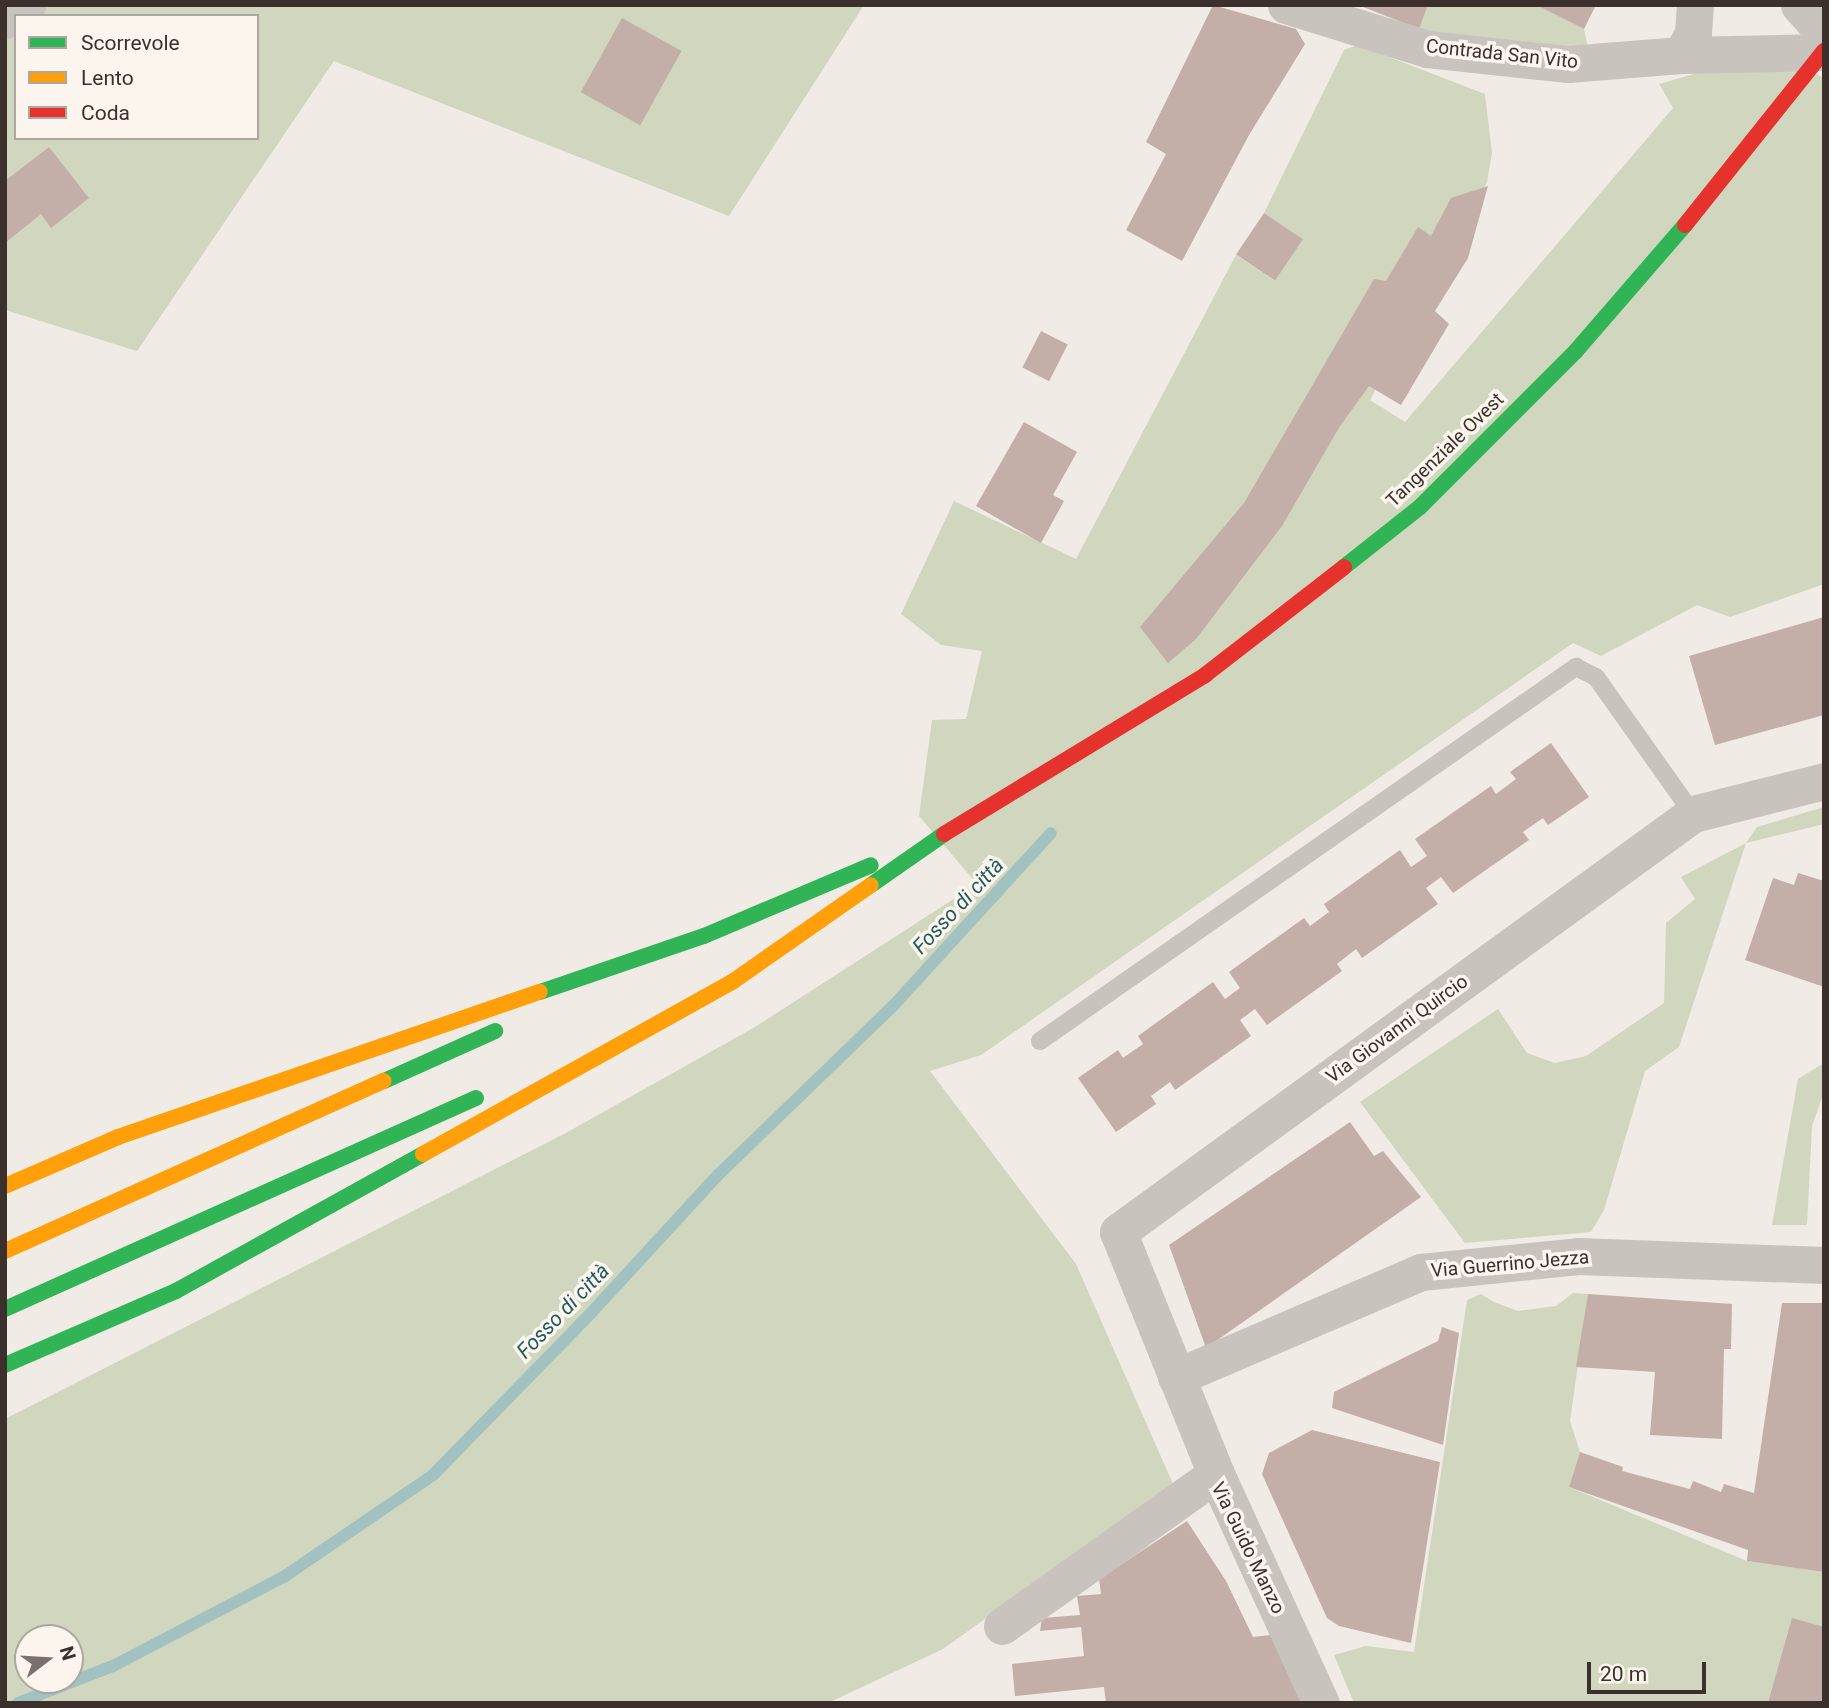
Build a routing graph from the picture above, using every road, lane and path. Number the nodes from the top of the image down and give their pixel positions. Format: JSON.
{"nodes":[{"id":1,"x":27,"y":5,"type":"edge"},
{"id":2,"x":1286,"y":5,"type":"edge"},
{"id":3,"x":1695,"y":5,"type":"edge"},
{"id":4,"x":1799,"y":5,"type":"edge"},
{"id":5,"x":5,"y":20,"type":"edge"},
{"id":6,"x":1824,"y":33,"type":"edge"},
{"id":7,"x":1824,"y":51,"type":"edge"},
{"id":8,"x":1681,"y":55,"type":"junction"},
{"id":9,"x":1824,"y":781,"type":"edge"},
{"id":10,"x":1693,"y":814,"type":"junction"},
{"id":11,"x":944,"y":834,"type":"junction"},
{"id":12,"x":704,"y":936,"type":"junction"},
{"id":13,"x":732,"y":982,"type":"junction"},
{"id":14,"x":553,"y":1005,"type":"dead end"},
{"id":15,"x":516,"y":1022,"type":"dead end"},
{"id":16,"x":1041,"y":1041,"type":"dead end"},
{"id":17,"x":544,"y":1067,"type":"dead end"},
{"id":18,"x":495,"y":1090,"type":"dead end"},
{"id":19,"x":5,"y":1186,"type":"edge"},
{"id":20,"x":5,"y":1251,"type":"edge"},
{"id":21,"x":1824,"y":1265,"type":"edge"},
{"id":22,"x":5,"y":1309,"type":"edge"},
{"id":23,"x":5,"y":1365,"type":"edge"},
{"id":24,"x":1176,"y":1377,"type":"junction"},
{"id":25,"x":1216,"y":1474,"type":"junction"},
{"id":26,"x":1002,"y":1626,"type":"dead end"},
{"id":27,"x":1321,"y":1703,"type":"edge"}],
"edges":[{"from":1,"to":5,"type":"street"},
{"from":2,"to":8,"type":"street","name":"Contrada San Vito"},
{"from":3,"to":8,"type":"street"},
{"from":4,"to":6,"type":"street"},
{"from":7,"to":8,"type":"street","name":"Contrada San Vito"},
{"from":7,"to":11,"type":"main road","name":"Tangenziale Ovest","bridge":true},
{"from":9,"to":10,"type":"street","name":"Via Giovanni Quircio"},
{"from":10,"to":16,"type":"lane"},
{"from":10,"to":24,"type":"street","name":"Via Giovanni Quircio"},
{"from":11,"to":12,"type":"main road"},
{"from":11,"to":13,"type":"main road"},
{"from":12,"to":14,"type":"main road"},
{"from":12,"to":19,"type":"main road"},
{"from":13,"to":17,"type":"main road"},
{"from":13,"to":23,"type":"main road"},
{"from":15,"to":20,"type":"main road"},
{"from":18,"to":22,"type":"main road"},
{"from":21,"to":24,"type":"street","name":"Via Guerrino Jezza"},
{"from":24,"to":25,"type":"street"},
{"from":25,"to":26,"type":"street","name":"Via Guido Manzo"},
{"from":25,"to":27,"type":"street","name":"Via Guido Manzo"}]}
